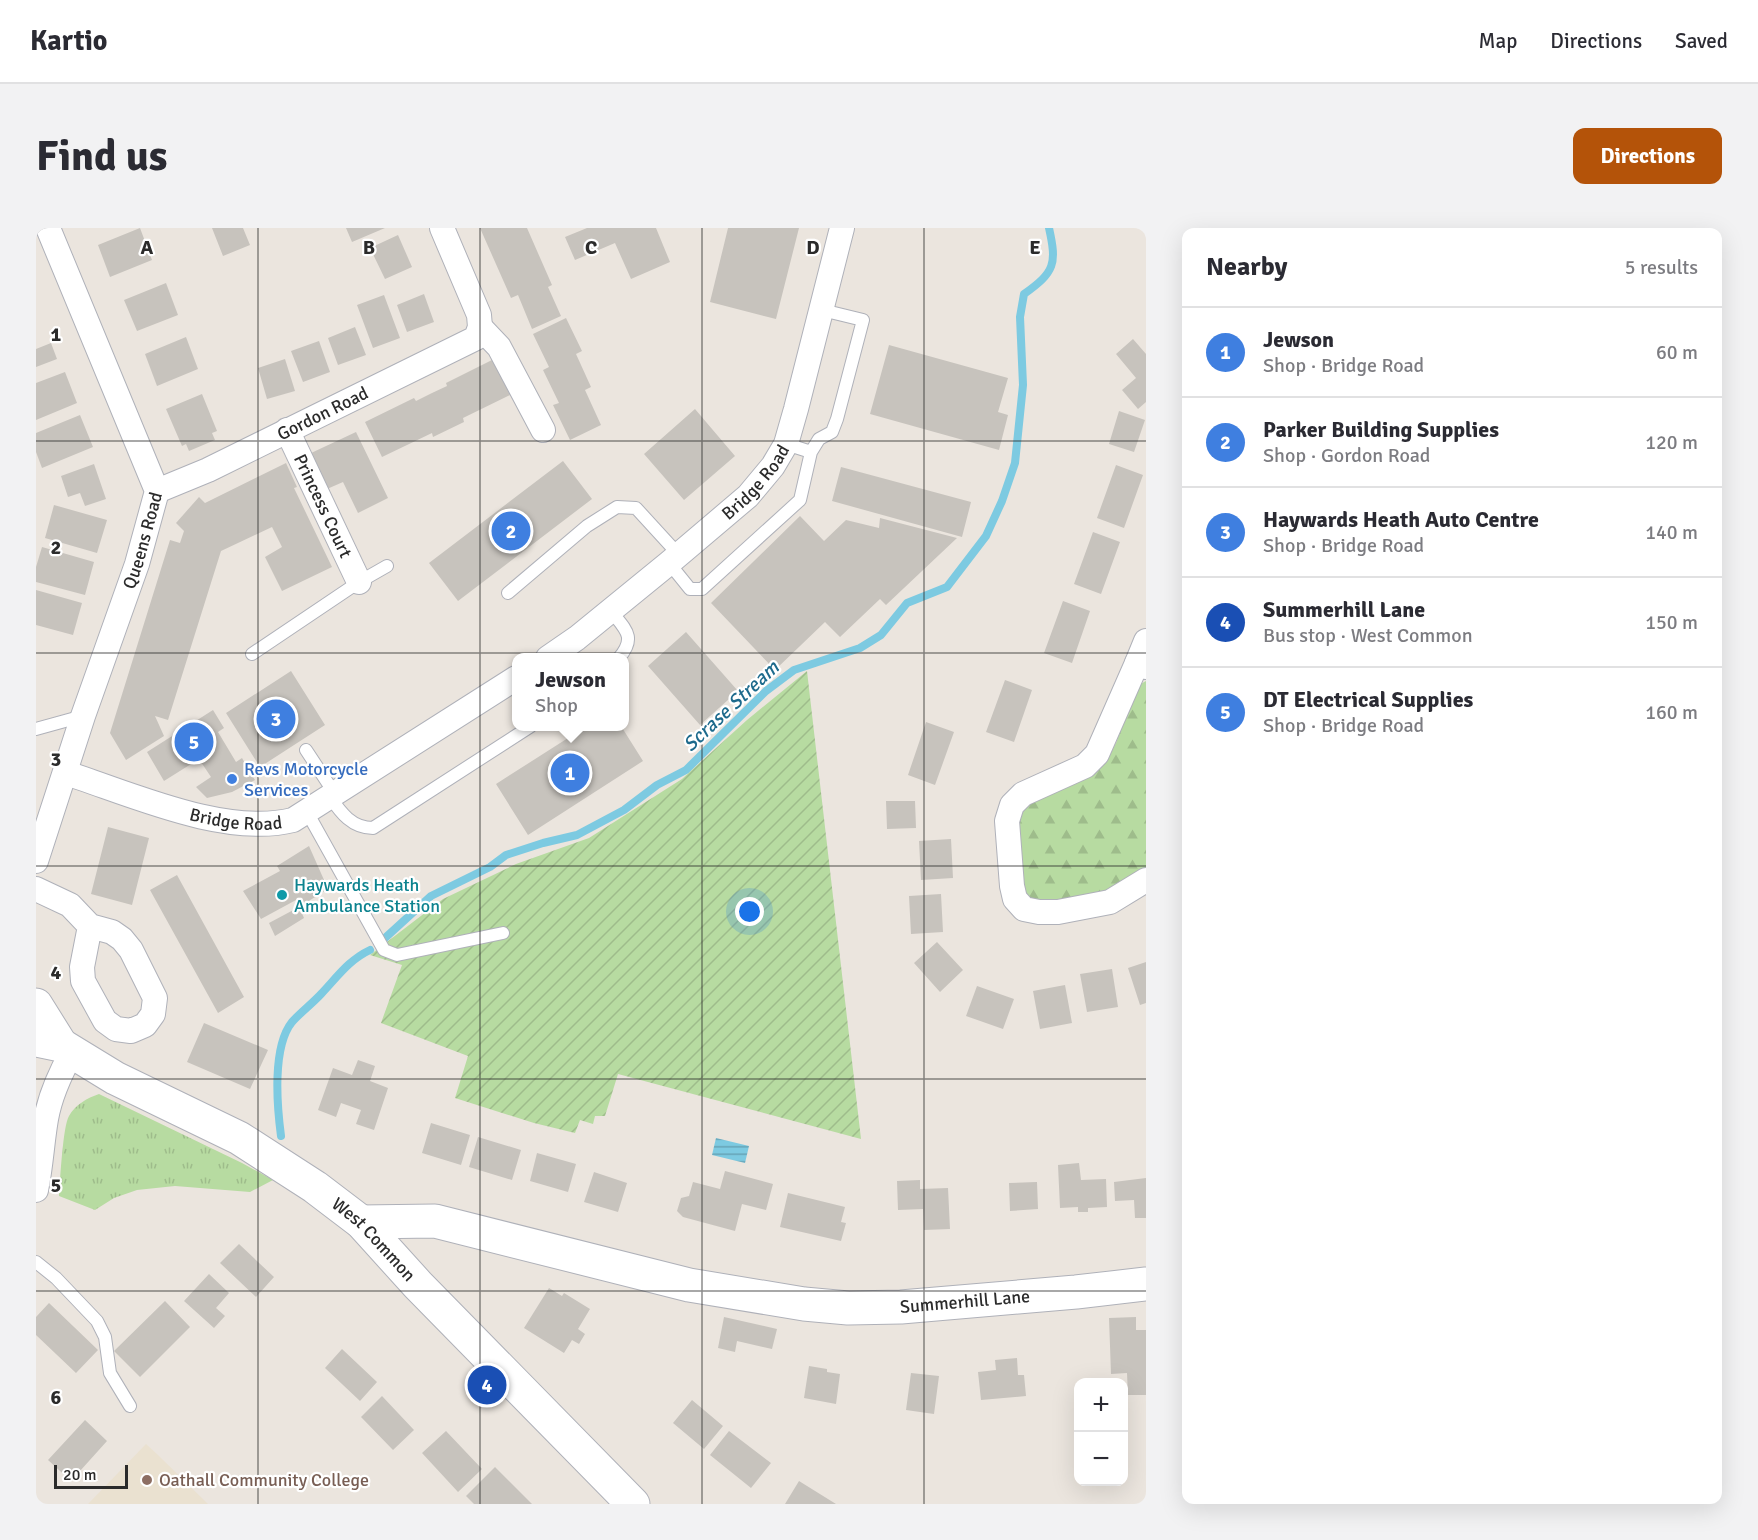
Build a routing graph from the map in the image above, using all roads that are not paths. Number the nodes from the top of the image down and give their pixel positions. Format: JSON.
{"nodes":[{"id":1,"x":48,"y":228,"type":"edge"},
{"id":2,"x":442,"y":228,"type":"edge"},
{"id":3,"x":842,"y":228,"type":"edge"},
{"id":4,"x":822,"y":310,"type":"junction"},
{"id":5,"x":480,"y":327,"type":"junction"},
{"id":6,"x":287,"y":430,"type":"junction"},
{"id":7,"x":543,"y":430,"type":"dead end"},
{"id":8,"x":786,"y":444,"type":"junction"},
{"id":9,"x":811,"y":452,"type":"junction"},
{"id":10,"x":158,"y":491,"type":"junction"},
{"id":11,"x":674,"y":559,"type":"junction"},
{"id":12,"x":387,"y":566,"type":"dead end"},
{"id":13,"x":359,"y":582,"type":"junction"},
{"id":14,"x":508,"y":593,"type":"dead end"},
{"id":15,"x":611,"y":611,"type":"junction"},
{"id":16,"x":554,"y":653,"type":"edge"},
{"id":17,"x":623,"y":653,"type":"edge"},
{"id":18,"x":252,"y":654,"type":"dead end"},
{"id":19,"x":1143,"y":657,"type":"edge"},
{"id":20,"x":512,"y":681,"type":"edge"},
{"id":21,"x":83,"y":716,"type":"junction"},
{"id":22,"x":36,"y":729,"type":"edge"},
{"id":23,"x":523,"y":731,"type":"edge"},
{"id":24,"x":306,"y":750,"type":"dead end"},
{"id":25,"x":66,"y":773,"type":"junction"},
{"id":26,"x":332,"y":796,"type":"junction"},
{"id":27,"x":307,"y":812,"type":"junction"},
{"id":28,"x":36,"y":861,"type":"edge"},
{"id":29,"x":1146,"y":880,"type":"edge"},
{"id":30,"x":36,"y":889,"type":"edge"},
{"id":31,"x":90,"y":926,"type":"dead end"},
{"id":32,"x":503,"y":933,"type":"dead end"},
{"id":33,"x":36,"y":1005,"type":"edge"},
{"id":34,"x":56,"y":1046,"type":"edge"},
{"id":35,"x":36,"y":1190,"type":"edge"},
{"id":36,"x":361,"y":1222,"type":"junction"},
{"id":37,"x":36,"y":1262,"type":"edge"},
{"id":38,"x":1146,"y":1284,"type":"edge"},
{"id":39,"x":130,"y":1406,"type":"dead end"},
{"id":40,"x":633,"y":1504,"type":"edge"}],
"edges":[{"from":1,"to":10,"type":"street","name":"Queens Road"},
{"from":2,"to":5,"type":"street"},
{"from":3,"to":4,"type":"street","name":"Bridge Road"},
{"from":4,"to":8,"type":"street","name":"Bridge Road"},
{"from":4,"to":9,"type":"lane"},
{"from":5,"to":6,"type":"street","name":"Gordon Road"},
{"from":5,"to":7,"type":"street"},
{"from":6,"to":10,"type":"street","name":"Gordon Road"},
{"from":6,"to":13,"type":"street","name":"Princess Court"},
{"from":8,"to":9,"type":"lane"},
{"from":8,"to":11,"type":"street","name":"Bridge Road"},
{"from":9,"to":11,"type":"lane"},
{"from":10,"to":21,"type":"street","name":"Queens Road"},
{"from":11,"to":14,"type":"lane"},
{"from":11,"to":15,"type":"street","name":"Bridge Road"},
{"from":12,"to":13,"type":"lane"},
{"from":13,"to":18,"type":"lane"},
{"from":15,"to":16,"type":"street","name":"Bridge Road"},
{"from":15,"to":17,"type":"lane"},
{"from":19,"to":29,"type":"street"},
{"from":20,"to":26,"type":"street","name":"Bridge Road"},
{"from":21,"to":22,"type":"lane"},
{"from":21,"to":25,"type":"street","name":"Queens Road"},
{"from":23,"to":26,"type":"lane"},
{"from":24,"to":26,"type":"lane"},
{"from":25,"to":27,"type":"street","name":"Bridge Road"},
{"from":25,"to":28,"type":"street","name":"Queens Road"},
{"from":26,"to":27,"type":"street","name":"Bridge Road"},
{"from":27,"to":32,"type":"lane"},
{"from":30,"to":31,"type":"street"},
{"from":33,"to":34,"type":"street"},
{"from":34,"to":35,"type":"street"},
{"from":34,"to":36,"type":"street","name":"West Common"},
{"from":36,"to":38,"type":"street","name":"Summerhill Lane"},
{"from":36,"to":40,"type":"street","name":"West Common"},
{"from":37,"to":39,"type":"lane"}]}
